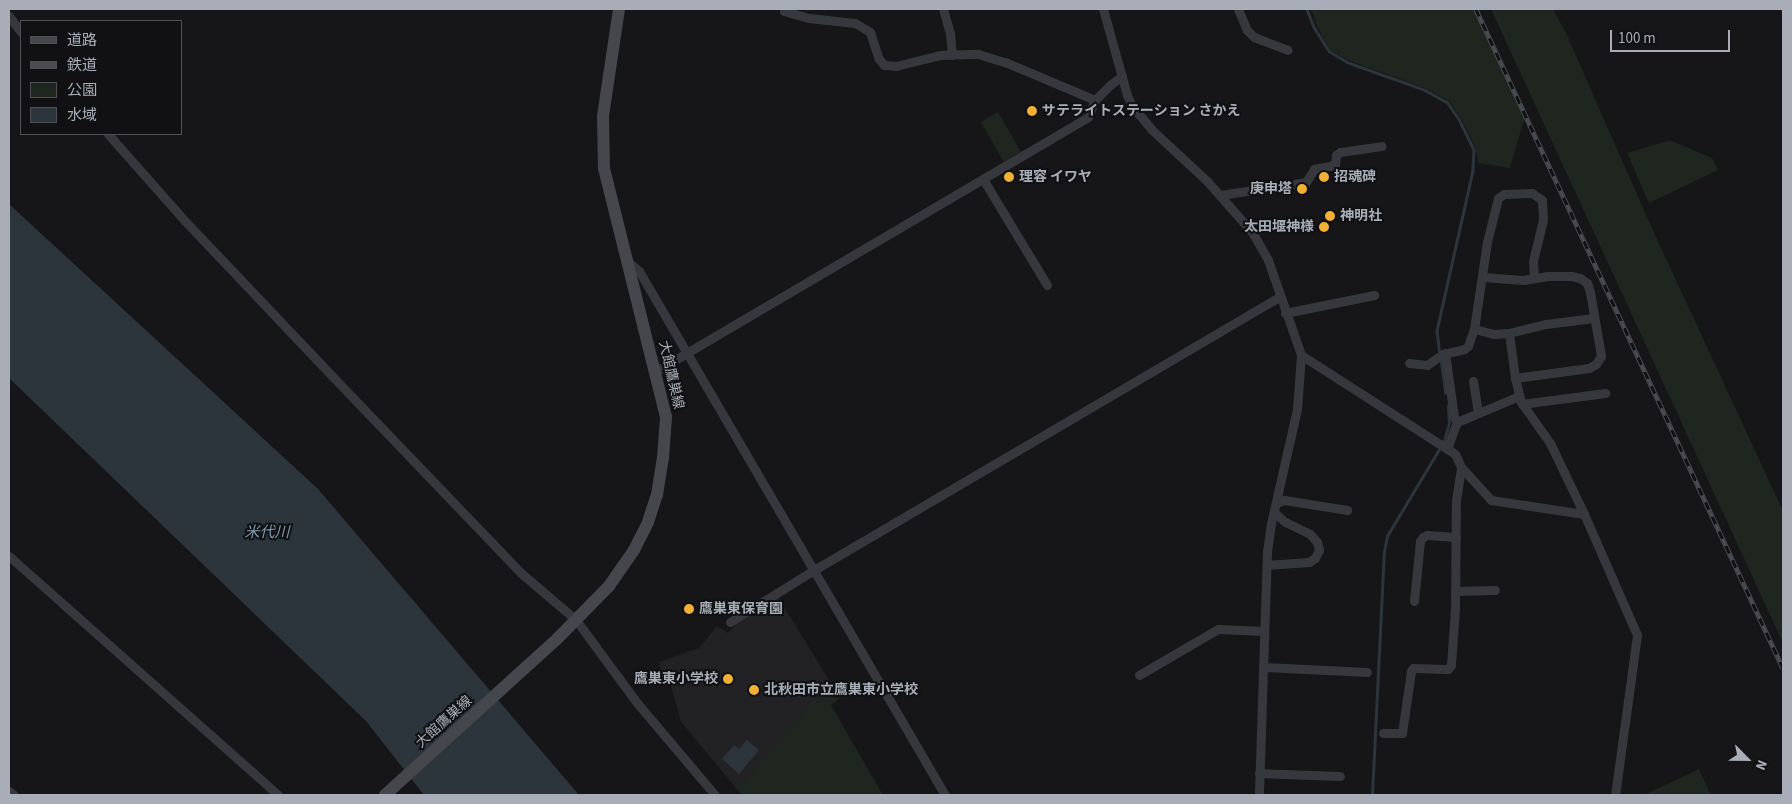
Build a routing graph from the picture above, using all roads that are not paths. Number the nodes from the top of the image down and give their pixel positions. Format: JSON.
{"nodes":[{"id":1,"x":620,"y":9,"type":"edge"},
{"id":2,"x":784,"y":9,"type":"edge"},
{"id":3,"x":943,"y":9,"type":"edge"},
{"id":4,"x":1103,"y":9,"type":"edge"},
{"id":5,"x":1238,"y":9,"type":"edge"},
{"id":6,"x":9,"y":16,"type":"edge"},
{"id":7,"x":20,"y":31,"type":"edge"},
{"id":8,"x":1288,"y":50,"type":"dead end"},
{"id":9,"x":952,"y":55,"type":"junction"},
{"id":10,"x":1122,"y":76,"type":"junction"},
{"id":11,"x":1096,"y":100,"type":"junction"},
{"id":12,"x":109,"y":135,"type":"edge"},
{"id":13,"x":1382,"y":146,"type":"dead end"},
{"id":14,"x":983,"y":179,"type":"junction"},
{"id":15,"x":1220,"y":195,"type":"junction"},
{"id":16,"x":625,"y":260,"type":"junction"},
{"id":17,"x":1483,"y":277,"type":"junction"},
{"id":18,"x":1534,"y":278,"type":"junction"},
{"id":19,"x":1047,"y":285,"type":"dead end"},
{"id":20,"x":1374,"y":294,"type":"dead end"},
{"id":21,"x":1279,"y":297,"type":"junction"},
{"id":22,"x":1285,"y":313,"type":"junction"},
{"id":23,"x":1594,"y":318,"type":"junction"},
{"id":24,"x":1474,"y":329,"type":"junction"},
{"id":25,"x":1509,"y":333,"type":"junction"},
{"id":26,"x":686,"y":352,"type":"junction"},
{"id":27,"x":1301,"y":355,"type":"junction"},
{"id":28,"x":1442,"y":355,"type":"junction"},
{"id":29,"x":1409,"y":363,"type":"dead end"},
{"id":30,"x":656,"y":371,"type":"junction"},
{"id":31,"x":1515,"y":378,"type":"junction"},
{"id":32,"x":1473,"y":381,"type":"dead end"},
{"id":33,"x":1605,"y":394,"type":"dead end"},
{"id":34,"x":1520,"y":400,"type":"junction"},
{"id":35,"x":1478,"y":413,"type":"junction"},
{"id":36,"x":1457,"y":422,"type":"junction"},
{"id":37,"x":1442,"y":446,"type":"junction"},
{"id":38,"x":1461,"y":467,"type":"junction"},
{"id":39,"x":1275,"y":508,"type":"junction"},
{"id":40,"x":1347,"y":510,"type":"dead end"},
{"id":41,"x":1584,"y":514,"type":"junction"},
{"id":42,"x":1456,"y":537,"type":"junction"},
{"id":43,"x":9,"y":556,"type":"edge"},
{"id":44,"x":1267,"y":565,"type":"junction"},
{"id":45,"x":814,"y":570,"type":"junction"},
{"id":46,"x":1495,"y":590,"type":"dead end"},
{"id":47,"x":1455,"y":591,"type":"junction"},
{"id":48,"x":1414,"y":601,"type":"dead end"},
{"id":49,"x":576,"y":620,"type":"junction"},
{"id":50,"x":730,"y":622,"type":"dead end"},
{"id":51,"x":1264,"y":632,"type":"junction"},
{"id":52,"x":1263,"y":667,"type":"junction"},
{"id":53,"x":1367,"y":672,"type":"dead end"},
{"id":54,"x":1139,"y":676,"type":"dead end"},
{"id":55,"x":1383,"y":733,"type":"dead end"},
{"id":56,"x":1259,"y":773,"type":"junction"},
{"id":57,"x":1340,"y":776,"type":"dead end"},
{"id":58,"x":9,"y":791,"type":"edge"},
{"id":59,"x":14,"y":795,"type":"edge"},
{"id":60,"x":278,"y":795,"type":"edge"},
{"id":61,"x":386,"y":795,"type":"edge"},
{"id":62,"x":715,"y":795,"type":"edge"},
{"id":63,"x":945,"y":795,"type":"edge"},
{"id":64,"x":1259,"y":795,"type":"edge"},
{"id":65,"x":1614,"y":795,"type":"edge"}],
"edges":[{"from":1,"to":16,"type":"main road","name":"大館鷹巣線"},
{"from":2,"to":9,"type":"street"},
{"from":3,"to":9,"type":"street"},
{"from":4,"to":10,"type":"street"},
{"from":5,"to":8,"type":"street"},
{"from":6,"to":7,"type":"street"},
{"from":9,"to":11,"type":"street"},
{"from":10,"to":11,"type":"street"},
{"from":10,"to":15,"type":"street"},
{"from":11,"to":14,"type":"street"},
{"from":12,"to":49,"type":"street"},
{"from":13,"to":15,"type":"street"},
{"from":14,"to":19,"type":"street"},
{"from":14,"to":26,"type":"street"},
{"from":15,"to":21,"type":"street"},
{"from":16,"to":26,"type":"street"},
{"from":16,"to":30,"type":"main road","name":"大館鷹巣線"},
{"from":17,"to":18,"type":"street"},
{"from":17,"to":18,"type":"street"},
{"from":17,"to":24,"type":"street"},
{"from":18,"to":23,"type":"street"},
{"from":20,"to":22,"type":"street"},
{"from":21,"to":22,"type":"street"},
{"from":21,"to":45,"type":"street"},
{"from":22,"to":27,"type":"street"},
{"from":23,"to":25,"type":"street"},
{"from":23,"to":31,"type":"street"},
{"from":24,"to":25,"type":"street"},
{"from":24,"to":28,"type":"street"},
{"from":25,"to":31,"type":"street"},
{"from":26,"to":30,"type":"street"},
{"from":26,"to":45,"type":"street"},
{"from":27,"to":37,"type":"street"},
{"from":27,"to":39,"type":"street"},
{"from":28,"to":29,"type":"street"},
{"from":28,"to":36,"type":"street"},
{"from":30,"to":49,"type":"main road","name":"大館鷹巣線"},
{"from":31,"to":34,"type":"street"},
{"from":32,"to":35,"type":"street"},
{"from":33,"to":34,"type":"street"},
{"from":34,"to":35,"type":"street"},
{"from":34,"to":41,"type":"street"},
{"from":35,"to":36,"type":"street"},
{"from":36,"to":37,"type":"street"},
{"from":37,"to":38,"type":"street"},
{"from":38,"to":41,"type":"street"},
{"from":38,"to":42,"type":"street"},
{"from":39,"to":40,"type":"street"},
{"from":39,"to":44,"type":"street"},
{"from":39,"to":44,"type":"street"},
{"from":41,"to":65,"type":"street"},
{"from":42,"to":47,"type":"street"},
{"from":42,"to":48,"type":"street"},
{"from":43,"to":60,"type":"street"},
{"from":44,"to":51,"type":"street"},
{"from":45,"to":50,"type":"street"},
{"from":45,"to":63,"type":"street"},
{"from":46,"to":47,"type":"street"},
{"from":47,"to":55,"type":"street"},
{"from":49,"to":61,"type":"main road","name":"大館鷹巣線"},
{"from":49,"to":62,"type":"street"},
{"from":51,"to":52,"type":"street"},
{"from":51,"to":54,"type":"street"},
{"from":52,"to":53,"type":"street"},
{"from":52,"to":56,"type":"street"},
{"from":56,"to":57,"type":"street"},
{"from":56,"to":64,"type":"street"},
{"from":58,"to":59,"type":"street"}]}
